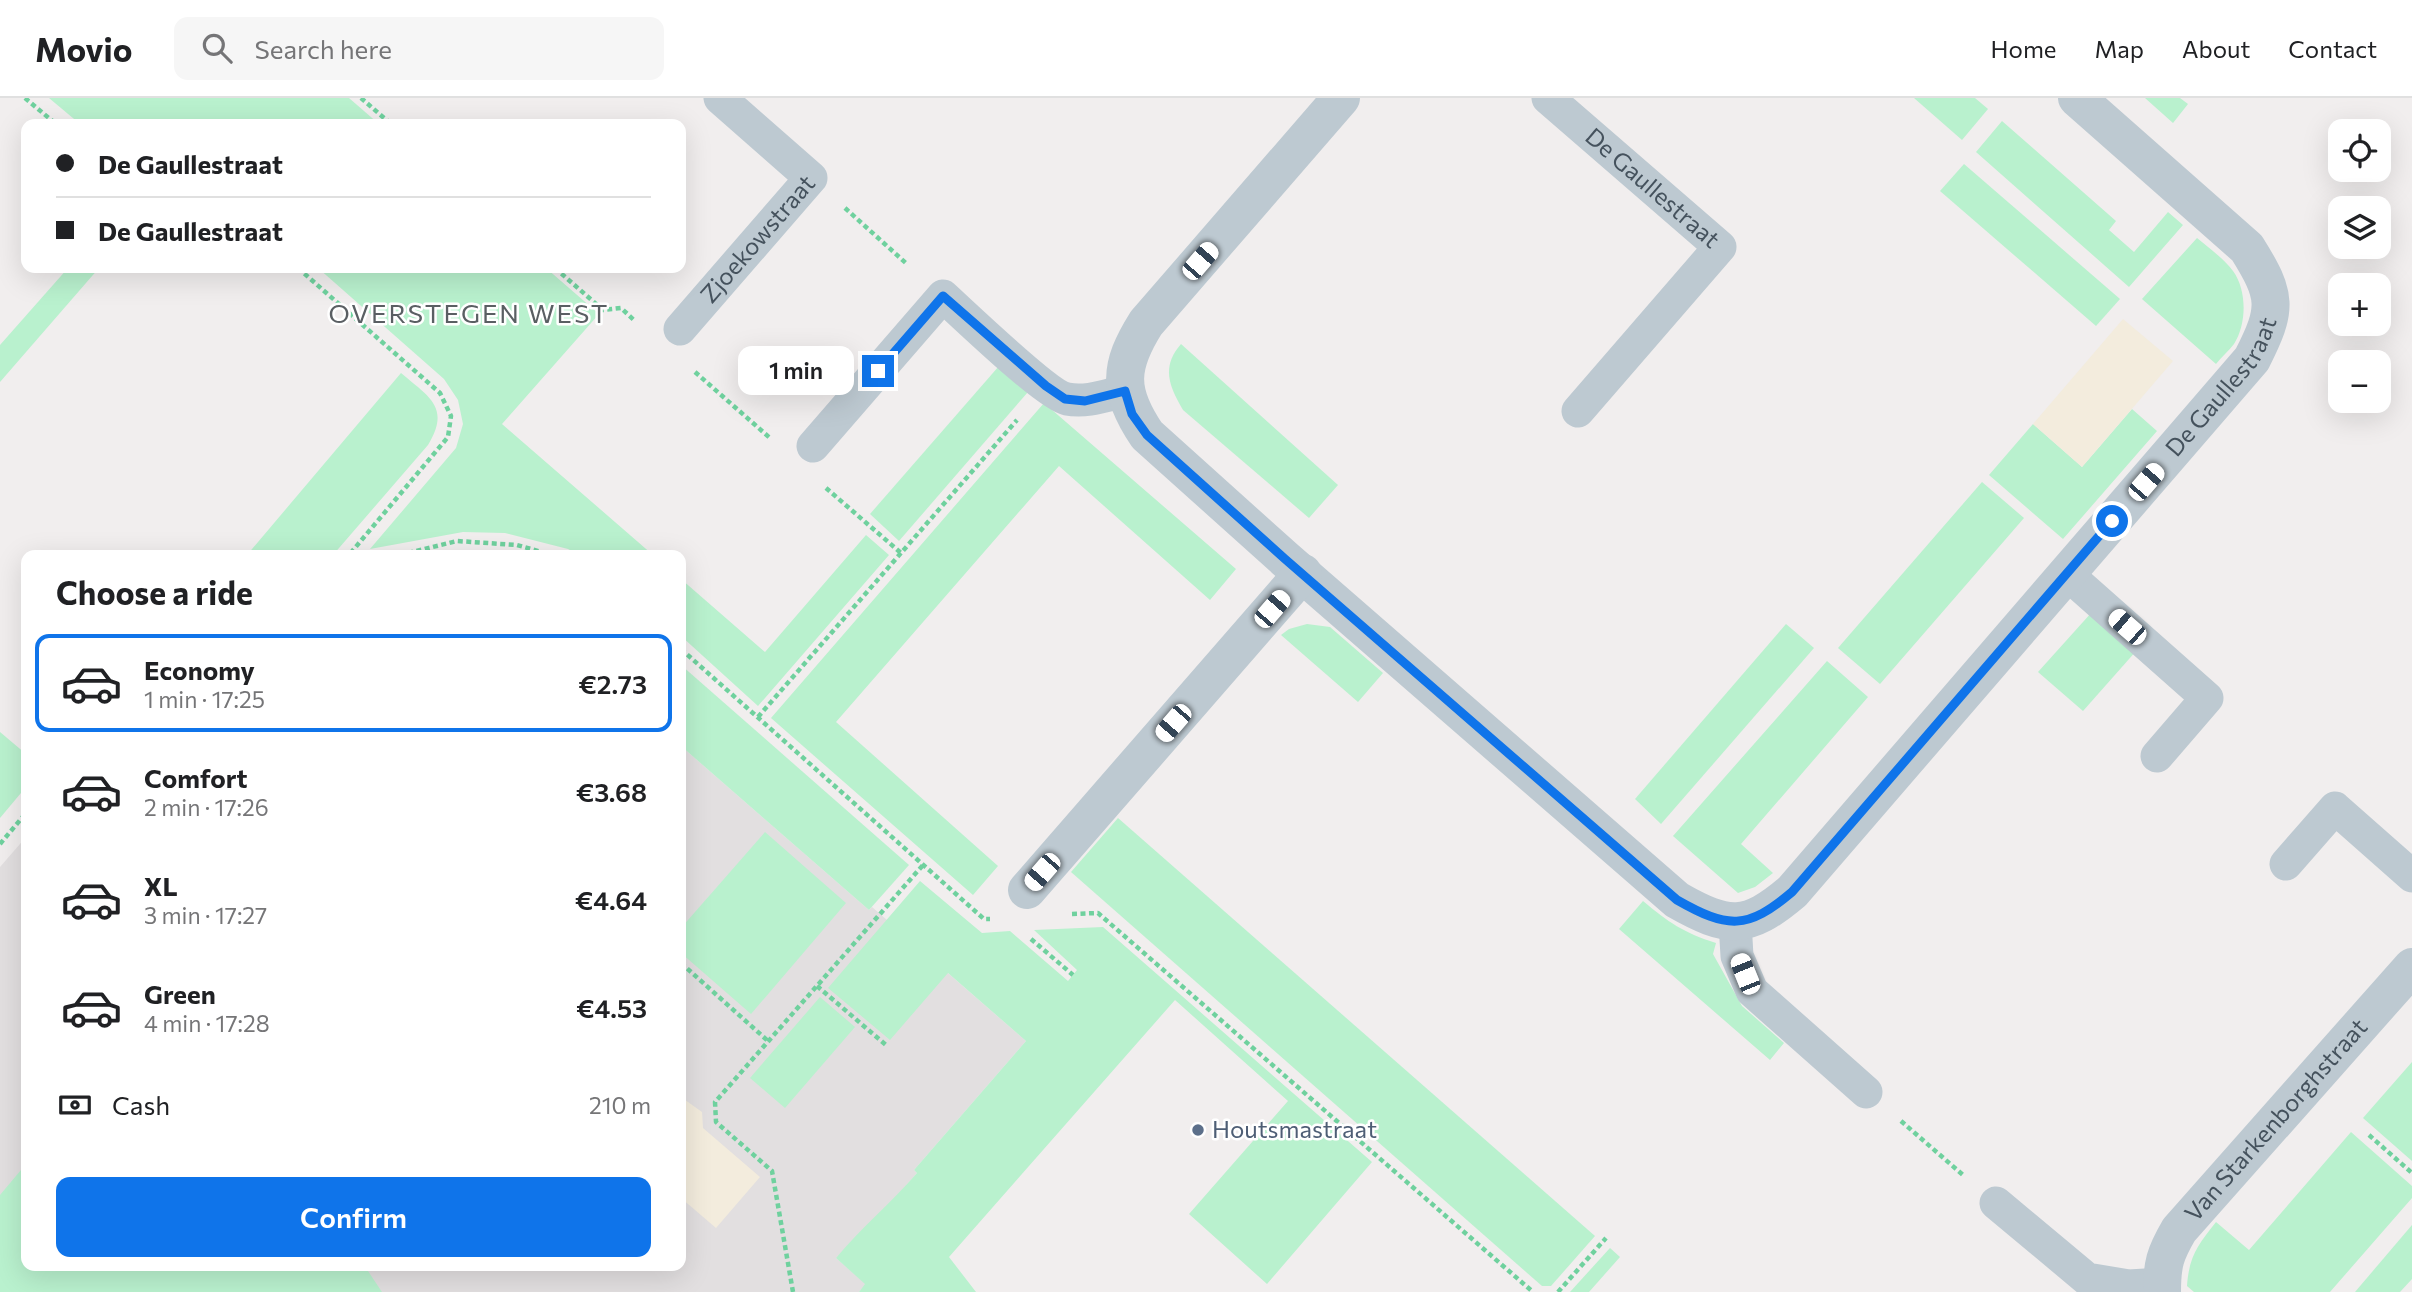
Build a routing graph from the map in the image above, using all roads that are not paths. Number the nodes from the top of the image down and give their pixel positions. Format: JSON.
{"nodes":[{"id":1,"x":720,"y":98,"type":"edge"},
{"id":2,"x":1341,"y":98,"type":"edge"},
{"id":3,"x":1548,"y":98,"type":"edge"},
{"id":4,"x":2077,"y":98,"type":"edge"},
{"id":5,"x":680,"y":329,"type":"dead end"},
{"id":6,"x":1125,"y":391,"type":"junction"},
{"id":7,"x":1578,"y":411,"type":"dead end"},
{"id":8,"x":813,"y":446,"type":"dead end"},
{"id":9,"x":1303,"y":573,"type":"junction"},
{"id":10,"x":2067,"y":574,"type":"junction"},
{"id":11,"x":2157,"y":756,"type":"dead end"},
{"id":12,"x":2286,"y":864,"type":"dead end"},
{"id":13,"x":2412,"y":876,"type":"edge"},
{"id":14,"x":1027,"y":890,"type":"dead end"},
{"id":15,"x":1735,"y":922,"type":"junction"},
{"id":16,"x":2412,"y":967,"type":"edge"},
{"id":17,"x":1866,"y":1092,"type":"road end"},
{"id":18,"x":1996,"y":1203,"type":"road end"},
{"id":19,"x":2162,"y":1288,"type":"edge"}],
"edges":[{"from":1,"to":5,"type":"lane","name":"Zjoekowstraat"},
{"from":2,"to":6,"type":"street"},
{"from":3,"to":7,"type":"lane","name":"De Gaullestraat"},
{"from":4,"to":10,"type":"street","name":"De Gaullestraat"},
{"from":6,"to":8,"type":"lane"},
{"from":6,"to":9,"type":"street"},
{"from":9,"to":14,"type":"street"},
{"from":9,"to":15,"type":"street"},
{"from":10,"to":11,"type":"lane"},
{"from":10,"to":15,"type":"street","name":"De Gaullestraat"},
{"from":12,"to":13,"type":"lane"},
{"from":15,"to":17,"type":"lane"},
{"from":16,"to":19,"type":"street","name":"Van Starkenborghstraat"},
{"from":18,"to":19,"type":"lane","name":"Van Starkenborghstraat"}]}
